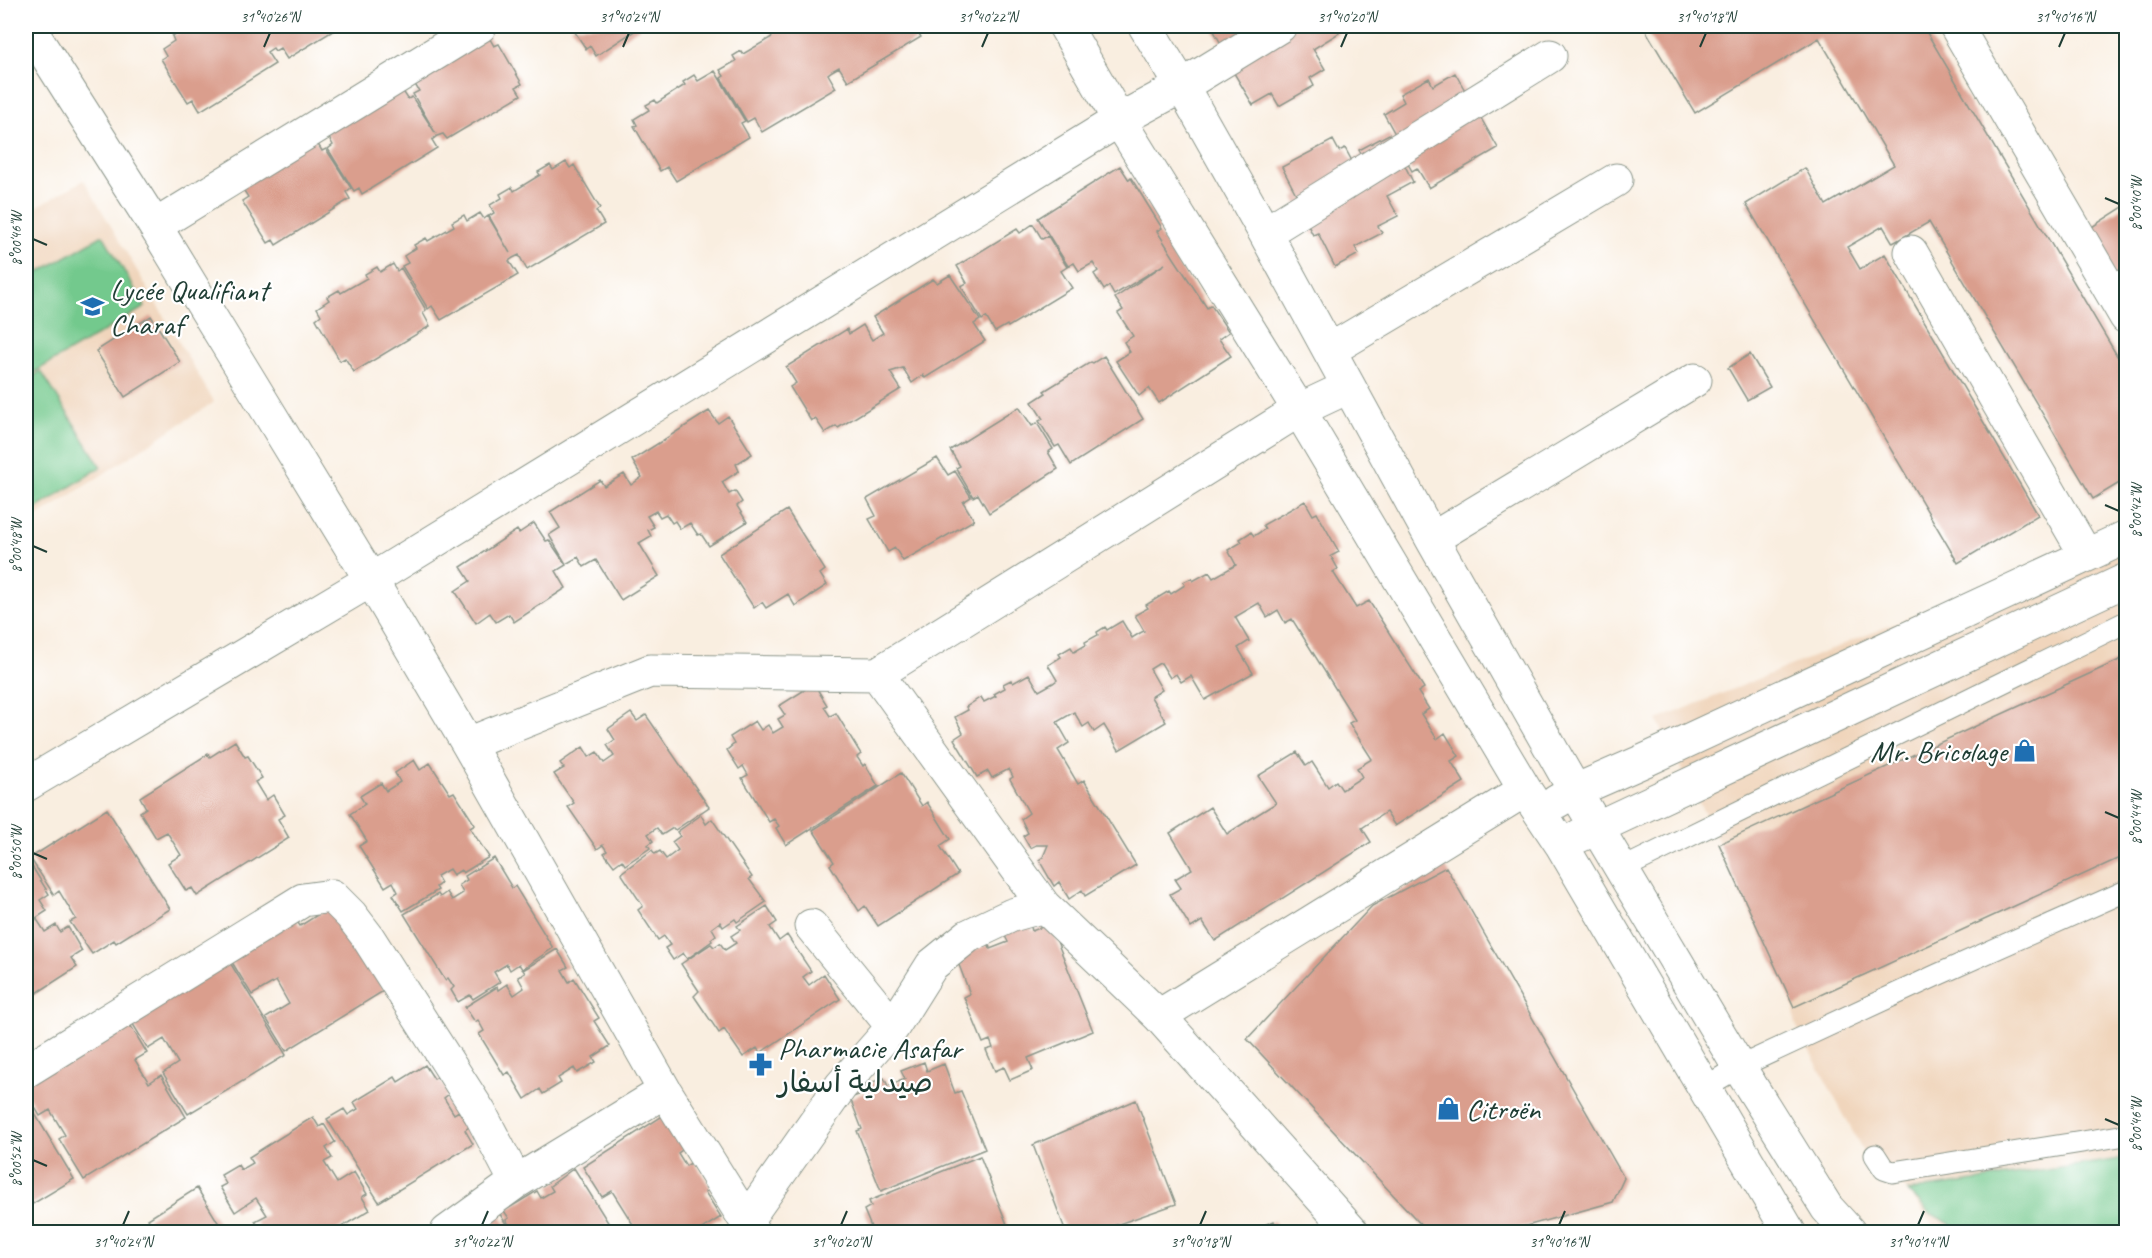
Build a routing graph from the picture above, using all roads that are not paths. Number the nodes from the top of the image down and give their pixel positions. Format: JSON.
{"nodes":[{"id":1,"x":28,"y":26,"type":"edge"},
{"id":2,"x":480,"y":26,"type":"edge"},
{"id":3,"x":1065,"y":26,"type":"edge"},
{"id":4,"x":1145,"y":26,"type":"edge"},
{"id":5,"x":1280,"y":26,"type":"edge"},
{"id":6,"x":1956,"y":26,"type":"edge"},
{"id":7,"x":1550,"y":56,"type":"dead end"},
{"id":8,"x":1182,"y":86,"type":"junction"},
{"id":9,"x":1119,"y":120,"type":"junction"},
{"id":10,"x":1616,"y":180,"type":"dead end"},
{"id":11,"x":155,"y":226,"type":"junction"},
{"id":12,"x":1265,"y":233,"type":"junction"},
{"id":13,"x":1911,"y":252,"type":"dead end"},
{"id":14,"x":2127,"y":317,"type":"edge"},
{"id":15,"x":1329,"y":350,"type":"junction"},
{"id":16,"x":1695,"y":380,"type":"dead end"},
{"id":17,"x":1348,"y":387,"type":"junction"},
{"id":18,"x":1299,"y":410,"type":"junction"},
{"id":19,"x":2127,"y":537,"type":"edge"},
{"id":20,"x":1432,"y":539,"type":"junction"},
{"id":21,"x":2086,"y":555,"type":"junction"},
{"id":22,"x":371,"y":580,"type":"junction"},
{"id":23,"x":2127,"y":580,"type":"edge"},
{"id":24,"x":2127,"y":622,"type":"edge"},
{"id":25,"x":878,"y":674,"type":"junction"},
{"id":26,"x":468,"y":744,"type":"junction"},
{"id":27,"x":26,"y":785,"type":"edge"},
{"id":28,"x":1575,"y":791,"type":"junction"},
{"id":29,"x":1532,"y":801,"type":"junction"},
{"id":30,"x":1598,"y":828,"type":"junction"},
{"id":31,"x":1561,"y":844,"type":"junction"},
{"id":32,"x":1622,"y":869,"type":"junction"},
{"id":33,"x":2127,"y":891,"type":"edge"},
{"id":34,"x":1044,"y":906,"type":"junction"},
{"id":35,"x":811,"y":926,"type":"dead end"},
{"id":36,"x":1158,"y":1016,"type":"junction"},
{"id":37,"x":893,"y":1027,"type":"junction"},
{"id":38,"x":1738,"y":1067,"type":"junction"},
{"id":39,"x":26,"y":1071,"type":"edge"},
{"id":40,"x":1705,"y":1088,"type":"junction"},
{"id":41,"x":665,"y":1091,"type":"junction"},
{"id":42,"x":2127,"y":1135,"type":"edge"},
{"id":43,"x":1875,"y":1155,"type":"dead end"},
{"id":44,"x":516,"y":1182,"type":"junction"},
{"id":45,"x":750,"y":1227,"type":"edge"},
{"id":46,"x":447,"y":1233,"type":"edge"},
{"id":47,"x":1352,"y":1233,"type":"edge"},
{"id":48,"x":1789,"y":1233,"type":"edge"},
{"id":49,"x":1849,"y":1233,"type":"edge"}],
"edges":[{"from":1,"to":11,"type":"street"},
{"from":2,"to":11,"type":"street"},
{"from":3,"to":9,"type":"street"},
{"from":4,"to":8,"type":"street"},
{"from":5,"to":8,"type":"street"},
{"from":6,"to":14,"type":"street"},
{"from":7,"to":12,"type":"street"},
{"from":8,"to":9,"type":"street"},
{"from":8,"to":12,"type":"street"},
{"from":9,"to":18,"type":"street"},
{"from":9,"to":22,"type":"street"},
{"from":10,"to":15,"type":"street"},
{"from":11,"to":22,"type":"street"},
{"from":12,"to":15,"type":"street"},
{"from":13,"to":21,"type":"street"},
{"from":15,"to":17,"type":"street"},
{"from":16,"to":20,"type":"street"},
{"from":17,"to":18,"type":"street"},
{"from":17,"to":20,"type":"street"},
{"from":18,"to":25,"type":"street"},
{"from":18,"to":29,"type":"street"},
{"from":19,"to":21,"type":"street"},
{"from":20,"to":28,"type":"street"},
{"from":21,"to":28,"type":"street"},
{"from":22,"to":26,"type":"street"},
{"from":22,"to":27,"type":"street"},
{"from":23,"to":30,"type":"street"},
{"from":24,"to":32,"type":"lane"},
{"from":25,"to":26,"type":"street"},
{"from":25,"to":34,"type":"street"},
{"from":26,"to":41,"type":"street"},
{"from":28,"to":29,"type":"street"},
{"from":28,"to":30,"type":"street"},
{"from":29,"to":31,"type":"street"},
{"from":29,"to":36,"type":"street"},
{"from":30,"to":31,"type":"street"},
{"from":30,"to":32,"type":"street"},
{"from":31,"to":40,"type":"street"},
{"from":32,"to":38,"type":"street"},
{"from":33,"to":38,"type":"lane"},
{"from":34,"to":36,"type":"street"},
{"from":34,"to":37,"type":"street"},
{"from":35,"to":37,"type":"street"},
{"from":36,"to":47,"type":"street"},
{"from":37,"to":45,"type":"street"},
{"from":38,"to":40,"type":"lane"},
{"from":38,"to":49,"type":"street"},
{"from":39,"to":44,"type":"street"},
{"from":40,"to":48,"type":"street"},
{"from":41,"to":44,"type":"street"},
{"from":41,"to":45,"type":"street"},
{"from":42,"to":43,"type":"lane"},
{"from":44,"to":46,"type":"street"}]}
